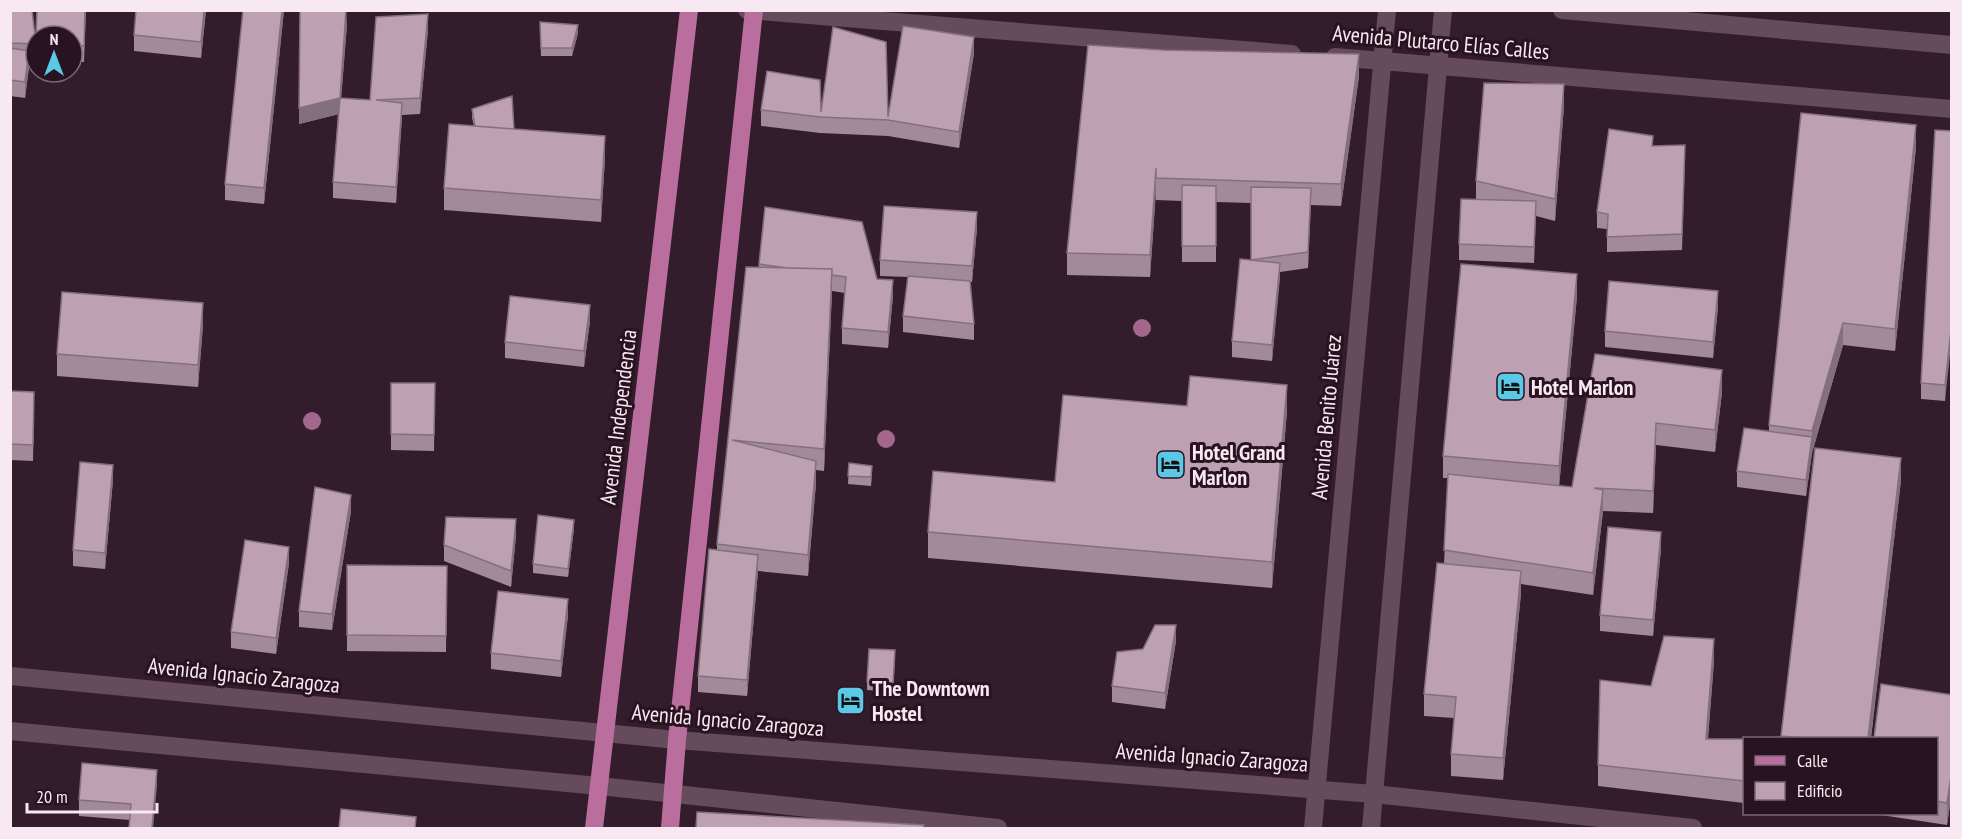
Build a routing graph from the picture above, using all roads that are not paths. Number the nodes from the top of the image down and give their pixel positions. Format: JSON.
{"nodes":[{"id":1,"x":689,"y":10,"type":"edge"},
{"id":2,"x":1387,"y":10,"type":"edge"},
{"id":3,"x":1443,"y":10,"type":"edge"},
{"id":4,"x":1562,"y":10,"type":"edge"},
{"id":5,"x":752,"y":11,"type":"edge"},
{"id":6,"x":1952,"y":45,"type":"edge"},
{"id":7,"x":1383,"y":61,"type":"junction"},
{"id":8,"x":1438,"y":65,"type":"junction"},
{"id":9,"x":1952,"y":109,"type":"edge"},
{"id":10,"x":10,"y":676,"type":"edge"},
{"id":11,"x":10,"y":731,"type":"edge"},
{"id":12,"x":605,"y":734,"type":"junction"},
{"id":13,"x":677,"y":740,"type":"junction"},
{"id":14,"x":599,"y":786,"type":"junction"},
{"id":15,"x":1317,"y":789,"type":"junction"},
{"id":16,"x":674,"y":794,"type":"junction"},
{"id":17,"x":1374,"y":794,"type":"junction"},
{"id":18,"x":594,"y":828,"type":"edge"},
{"id":19,"x":670,"y":828,"type":"edge"},
{"id":20,"x":998,"y":828,"type":"edge"},
{"id":21,"x":1313,"y":828,"type":"edge"},
{"id":22,"x":1371,"y":828,"type":"edge"},
{"id":23,"x":1693,"y":828,"type":"edge"}],
"edges":[{"from":1,"to":12,"type":"main road","name":"Avenida Independencia"},
{"from":2,"to":7,"type":"street","name":"Avenida Benito Juárez"},
{"from":3,"to":8,"type":"street"},
{"from":4,"to":6,"type":"street","name":"Avenida Plutarco Elías Calles"},
{"from":5,"to":7,"type":"street","name":"Avenida Plutarco Elías Calles"},
{"from":5,"to":13,"type":"main road"},
{"from":7,"to":8,"type":"street","name":"Avenida Plutarco Elías Calles"},
{"from":7,"to":15,"type":"street","name":"Avenida Benito Juárez"},
{"from":8,"to":9,"type":"street","name":"Avenida Plutarco Elías Calles"},
{"from":8,"to":17,"type":"street"},
{"from":10,"to":12,"type":"street","name":"Avenida Ignacio Zaragoza"},
{"from":11,"to":14,"type":"street"},
{"from":12,"to":13,"type":"street","name":"Avenida Ignacio Zaragoza"},
{"from":12,"to":14,"type":"main road","name":"Avenida Independencia"},
{"from":13,"to":15,"type":"street","name":"Avenida Ignacio Zaragoza"},
{"from":13,"to":16,"type":"main road"},
{"from":14,"to":16,"type":"street"},
{"from":14,"to":18,"type":"main road","name":"Avenida Independencia"},
{"from":15,"to":17,"type":"street","name":"Avenida Ignacio Zaragoza"},
{"from":15,"to":21,"type":"street","name":"Avenida Benito Juárez"},
{"from":16,"to":19,"type":"main road"},
{"from":16,"to":20,"type":"street"},
{"from":17,"to":22,"type":"street"},
{"from":17,"to":23,"type":"street","name":"Avenida Ignacio Zaragoza"}]}
